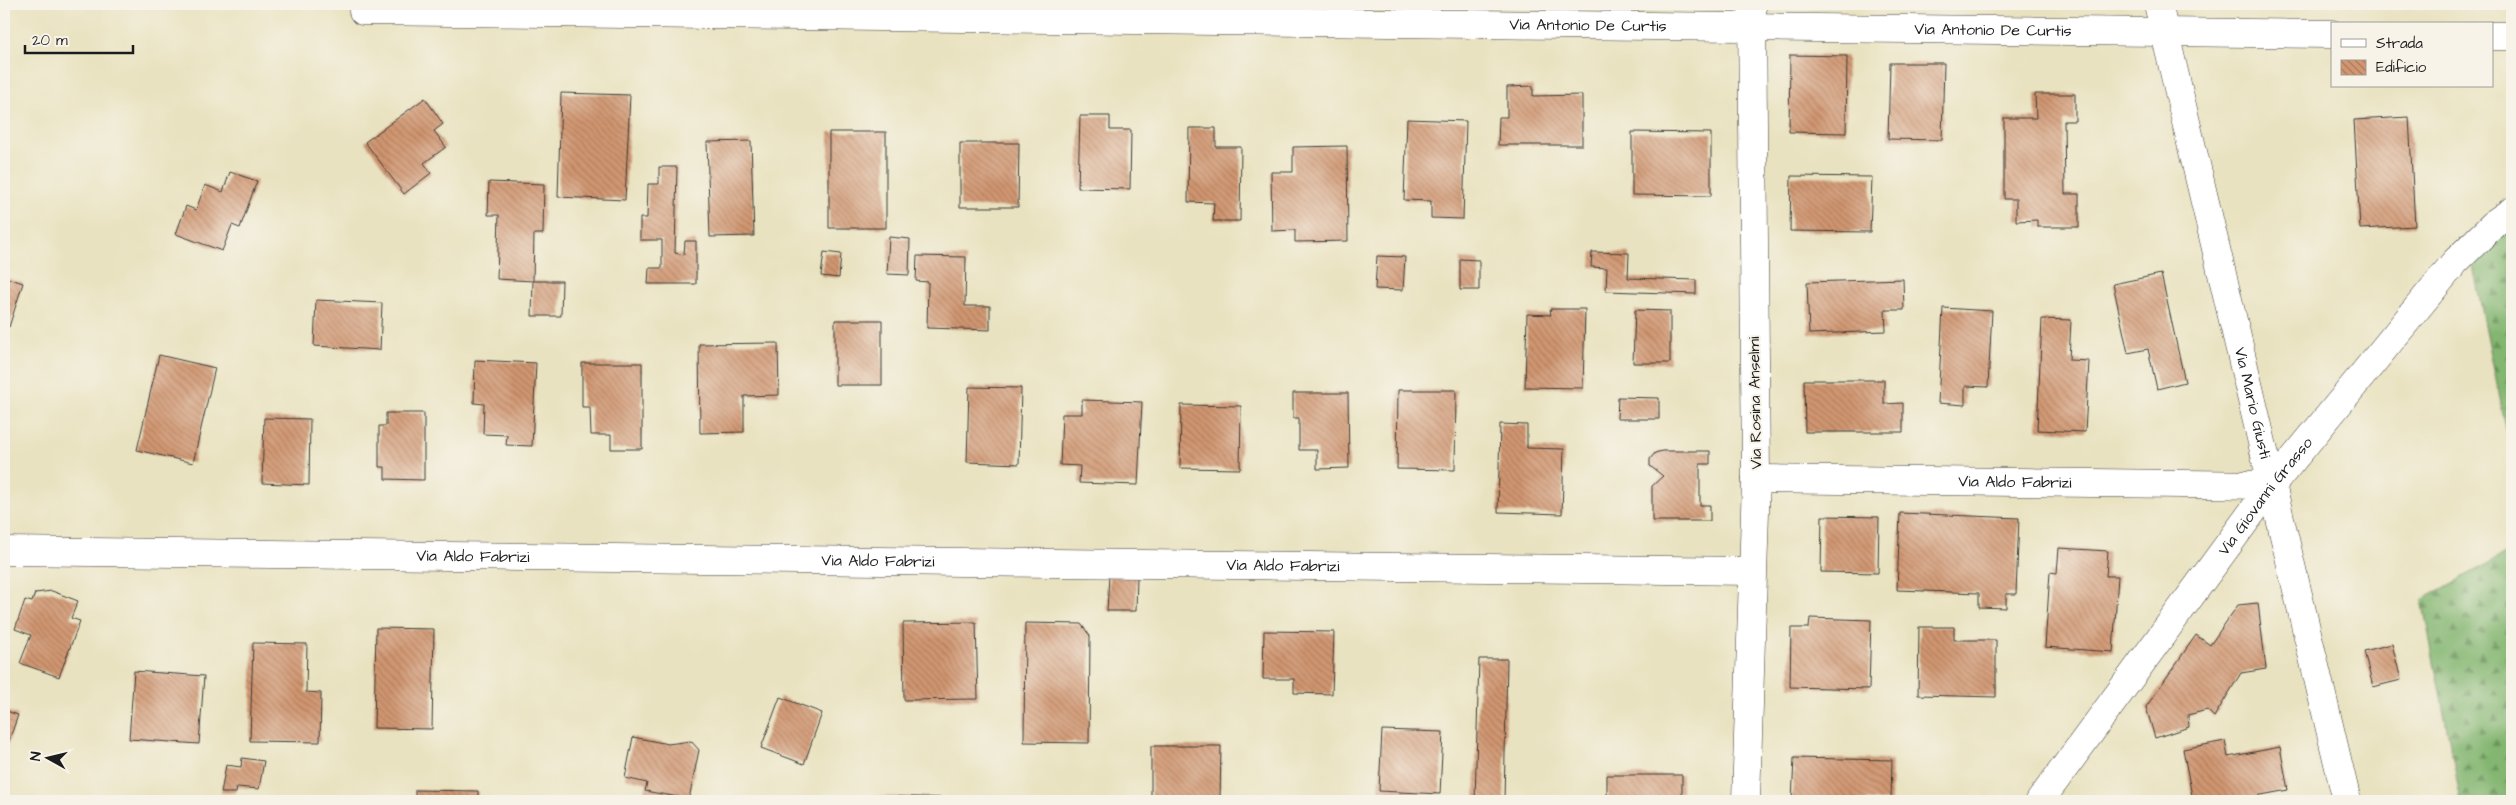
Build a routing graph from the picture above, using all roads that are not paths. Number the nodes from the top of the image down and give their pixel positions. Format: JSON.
{"nodes":[{"id":1,"x":2158,"y":4,"type":"edge"},
{"id":2,"x":671,"y":10,"type":"edge"},
{"id":3,"x":363,"y":11,"type":"dead end"},
{"id":4,"x":1752,"y":15,"type":"edge"},
{"id":5,"x":2164,"y":32,"type":"junction"},
{"id":6,"x":2331,"y":34,"type":"edge"},
{"id":7,"x":2494,"y":36,"type":"edge"},
{"id":8,"x":2512,"y":36,"type":"edge"},
{"id":9,"x":2512,"y":212,"type":"edge"},
{"id":10,"x":1756,"y":479,"type":"junction"},
{"id":11,"x":2272,"y":485,"type":"junction"},
{"id":12,"x":4,"y":551,"type":"edge"},
{"id":13,"x":1752,"y":571,"type":"junction"},
{"id":14,"x":1746,"y":801,"type":"edge"},
{"id":15,"x":2040,"y":801,"type":"edge"},
{"id":16,"x":2347,"y":801,"type":"edge"}],
"edges":[{"from":1,"to":5,"type":"street","name":"Via Mario Giusti"},
{"from":2,"to":3,"type":"street","name":"Via Antonio De Curtis"},
{"from":2,"to":4,"type":"street","name":"Via Antonio De Curtis"},
{"from":4,"to":5,"type":"street","name":"Via Antonio De Curtis"},
{"from":4,"to":10,"type":"street","name":"Via Rosina Anselmi"},
{"from":5,"to":6,"type":"street","name":"Via Antonio De Curtis"},
{"from":5,"to":11,"type":"street","name":"Via Mario Giusti"},
{"from":7,"to":8,"type":"street"},
{"from":9,"to":11,"type":"street","name":"Via Giovanni Grasso"},
{"from":10,"to":11,"type":"street","name":"Via Aldo Fabrizi"},
{"from":10,"to":13,"type":"street","name":"Via Rosina Anselmi"},
{"from":11,"to":15,"type":"street","name":"Via Giovanni Grasso"},
{"from":11,"to":16,"type":"street","name":"Via Mario Giusti"},
{"from":12,"to":13,"type":"street","name":"Via Aldo Fabrizi"},
{"from":13,"to":14,"type":"street","name":"Via Rosina Anselmi"}]}
